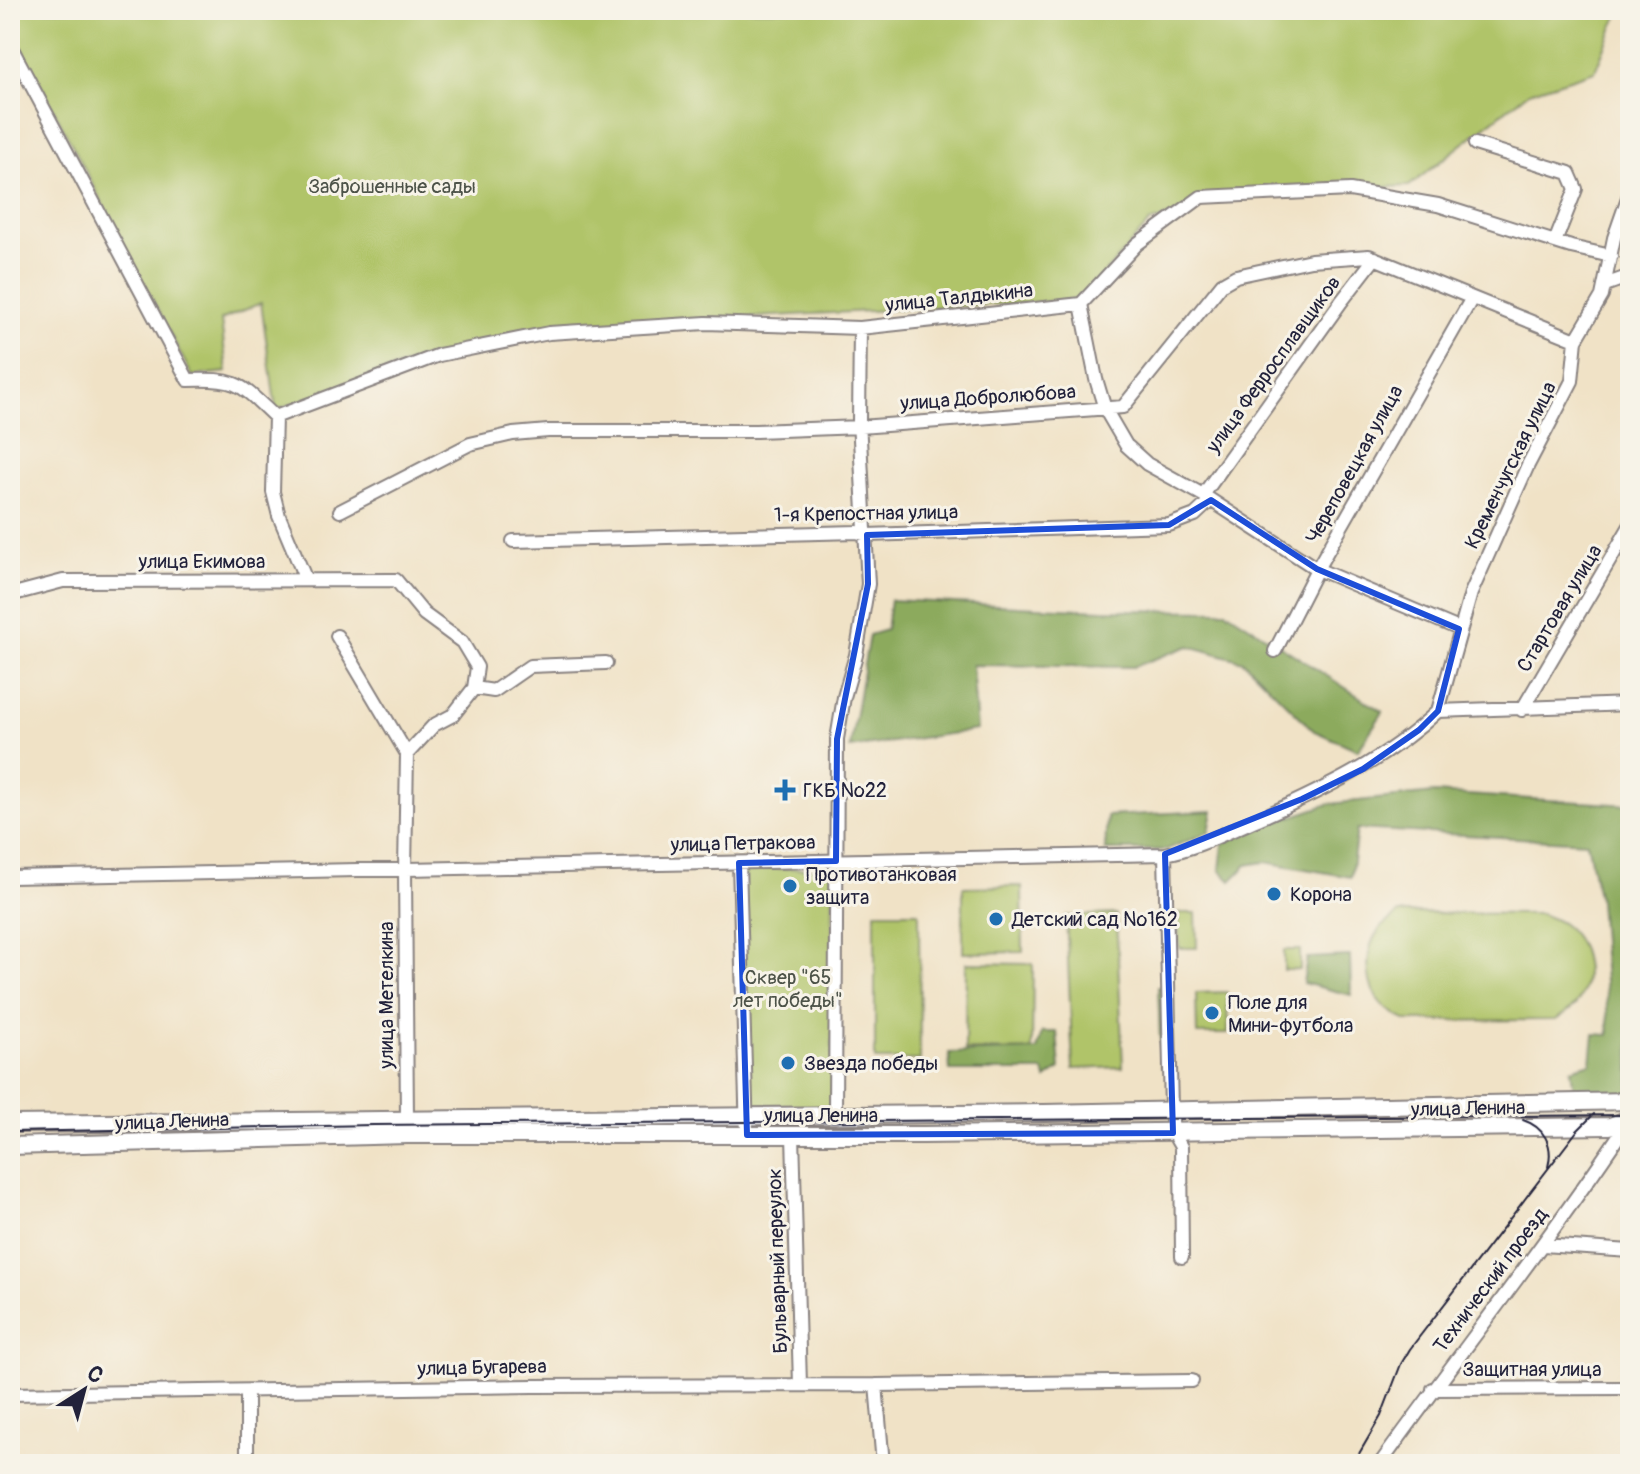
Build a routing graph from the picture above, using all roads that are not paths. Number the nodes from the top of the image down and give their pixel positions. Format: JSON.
{"nodes":[{"id":1,"x":10,"y":45,"type":"edge"},
{"id":2,"x":1475,"y":144,"type":"dead end"},
{"id":3,"x":1630,"y":192,"type":"edge"},
{"id":4,"x":1555,"y":242,"type":"junction"},
{"id":5,"x":1611,"y":256,"type":"junction"},
{"id":6,"x":1375,"y":258,"type":"junction"},
{"id":7,"x":1630,"y":276,"type":"edge"},
{"id":8,"x":1605,"y":285,"type":"junction"},
{"id":9,"x":1472,"y":298,"type":"junction"},
{"id":10,"x":1081,"y":304,"type":"junction"},
{"id":11,"x":860,"y":328,"type":"junction"},
{"id":12,"x":1576,"y":340,"type":"junction"},
{"id":13,"x":1105,"y":409,"type":"junction"},
{"id":14,"x":275,"y":417,"type":"junction"},
{"id":15,"x":860,"y":427,"type":"junction"},
{"id":16,"x":1207,"y":498,"type":"junction"},
{"id":17,"x":340,"y":511,"type":"dead end"},
{"id":18,"x":1630,"y":526,"type":"edge"},
{"id":19,"x":867,"y":535,"type":"junction"},
{"id":20,"x":513,"y":541,"type":"dead end"},
{"id":21,"x":1317,"y":569,"type":"junction"},
{"id":22,"x":306,"y":580,"type":"junction"},
{"id":23,"x":10,"y":595,"type":"edge"},
{"id":24,"x":1459,"y":629,"type":"junction"},
{"id":25,"x":337,"y":636,"type":"dead end"},
{"id":26,"x":1275,"y":651,"type":"dead end"},
{"id":27,"x":606,"y":663,"type":"dead end"},
{"id":28,"x":474,"y":688,"type":"junction"},
{"id":29,"x":1630,"y":704,"type":"edge"},
{"id":30,"x":1522,"y":710,"type":"junction"},
{"id":31,"x":1438,"y":711,"type":"junction"},
{"id":32,"x":407,"y":754,"type":"junction"},
{"id":33,"x":1165,"y":854,"type":"junction"},
{"id":34,"x":836,"y":861,"type":"junction"},
{"id":35,"x":739,"y":863,"type":"junction"},
{"id":36,"x":405,"y":870,"type":"junction"},
{"id":37,"x":10,"y":877,"type":"edge"},
{"id":38,"x":1630,"y":1101,"type":"edge"},
{"id":39,"x":1171,"y":1110,"type":"junction"},
{"id":40,"x":747,"y":1115,"type":"junction"},
{"id":41,"x":835,"y":1115,"type":"junction"},
{"id":42,"x":407,"y":1119,"type":"junction"},
{"id":43,"x":1630,"y":1119,"type":"edge"},
{"id":44,"x":10,"y":1124,"type":"edge"},
{"id":45,"x":1598,"y":1126,"type":"junction"},
{"id":46,"x":1173,"y":1133,"type":"junction"},
{"id":47,"x":747,"y":1135,"type":"junction"},
{"id":48,"x":793,"y":1135,"type":"junction"},
{"id":49,"x":10,"y":1146,"type":"edge"},
{"id":50,"x":1609,"y":1152,"type":"junction"},
{"id":51,"x":1543,"y":1245,"type":"junction"},
{"id":52,"x":1630,"y":1251,"type":"edge"},
{"id":53,"x":1182,"y":1257,"type":"dead end"},
{"id":54,"x":1192,"y":1381,"type":"dead end"},
{"id":55,"x":800,"y":1385,"type":"junction"},
{"id":56,"x":876,"y":1385,"type":"junction"},
{"id":57,"x":1630,"y":1388,"type":"edge"},
{"id":58,"x":1433,"y":1389,"type":"junction"},
{"id":59,"x":247,"y":1391,"type":"junction"},
{"id":60,"x":10,"y":1394,"type":"edge"},
{"id":61,"x":247,"y":1464,"type":"edge"},
{"id":62,"x":883,"y":1464,"type":"edge"},
{"id":63,"x":1380,"y":1464,"type":"edge"}],
"edges":[{"from":1,"to":14,"type":"street"},
{"from":2,"to":4,"type":"street"},
{"from":3,"to":5,"type":"street","name":"Кременчугская улица"},
{"from":4,"to":5,"type":"street"},
{"from":4,"to":10,"type":"street"},
{"from":5,"to":8,"type":"street","name":"Кременчугская улица"},
{"from":6,"to":9,"type":"street","name":"улица Добролюбова"},
{"from":6,"to":13,"type":"street","name":"улица Добролюбова"},
{"from":6,"to":16,"type":"street","name":"улица Ферросплавщиков"},
{"from":7,"to":8,"type":"street"},
{"from":8,"to":12,"type":"street","name":"Кременчугская улица"},
{"from":9,"to":12,"type":"street","name":"улица Добролюбова"},
{"from":9,"to":21,"type":"street","name":"Череповецкая улица"},
{"from":10,"to":11,"type":"street","name":"улица Талдыкина"},
{"from":10,"to":13,"type":"street"},
{"from":11,"to":14,"type":"street","name":"улица Талдыкина"},
{"from":11,"to":15,"type":"street"},
{"from":12,"to":24,"type":"street","name":"Кременчугская улица"},
{"from":13,"to":15,"type":"street","name":"улица Добролюбова"},
{"from":13,"to":16,"type":"street"},
{"from":14,"to":22,"type":"street"},
{"from":15,"to":17,"type":"street","name":"улица Добролюбова"},
{"from":15,"to":19,"type":"street"},
{"from":16,"to":19,"type":"street","name":"1-я Крепостная улица"},
{"from":16,"to":21,"type":"street"},
{"from":18,"to":30,"type":"street","name":"Стартовая улица"},
{"from":19,"to":20,"type":"street","name":"1-я Крепостная улица"},
{"from":19,"to":34,"type":"street"},
{"from":21,"to":24,"type":"street"},
{"from":21,"to":26,"type":"street","name":"Череповецкая улица"},
{"from":22,"to":23,"type":"street","name":"улица Екимова"},
{"from":22,"to":28,"type":"street","name":"улица Екимова"},
{"from":24,"to":31,"type":"street","name":"Кременчугская улица"},
{"from":25,"to":32,"type":"street"},
{"from":27,"to":28,"type":"street"},
{"from":28,"to":32,"type":"street"},
{"from":29,"to":30,"type":"street"},
{"from":30,"to":31,"type":"street"},
{"from":31,"to":33,"type":"street","name":"улица Петракова"},
{"from":32,"to":36,"type":"street","name":"улица Метелкина"},
{"from":33,"to":34,"type":"street","name":"улица Петракова"},
{"from":33,"to":39,"type":"street"},
{"from":34,"to":35,"type":"street","name":"улица Петракова"},
{"from":34,"to":41,"type":"street"},
{"from":35,"to":36,"type":"street","name":"улица Петракова"},
{"from":35,"to":40,"type":"street"},
{"from":36,"to":37,"type":"street","name":"улица Петракова"},
{"from":36,"to":42,"type":"street","name":"улица Метелкина"},
{"from":38,"to":39,"type":"main road","name":"улица Ленина"},
{"from":39,"to":41,"type":"main road","name":"улица Ленина"},
{"from":39,"to":46,"type":"street"},
{"from":40,"to":41,"type":"main road","name":"улица Ленина"},
{"from":40,"to":42,"type":"main road","name":"улица Ленина"},
{"from":40,"to":47,"type":"street"},
{"from":42,"to":44,"type":"main road","name":"улица Ленина"},
{"from":43,"to":45,"type":"main road","name":"улица Ленина"},
{"from":43,"to":50,"type":"street","name":"Технический проезд"},
{"from":45,"to":46,"type":"main road","name":"улица Ленина"},
{"from":45,"to":50,"type":"street"},
{"from":46,"to":48,"type":"main road","name":"улица Ленина"},
{"from":46,"to":53,"type":"street"},
{"from":47,"to":48,"type":"main road","name":"улица Ленина"},
{"from":47,"to":49,"type":"main road","name":"улица Ленина"},
{"from":48,"to":55,"type":"street","name":"Бульварный переулок"},
{"from":50,"to":51,"type":"street","name":"Технический проезд"},
{"from":51,"to":52,"type":"street"},
{"from":51,"to":58,"type":"street","name":"Технический проезд"},
{"from":54,"to":56,"type":"street","name":"улица Бугарева"},
{"from":55,"to":56,"type":"street","name":"улица Бугарева"},
{"from":55,"to":59,"type":"street","name":"улица Бугарева"},
{"from":56,"to":62,"type":"street"},
{"from":57,"to":58,"type":"street","name":"Защитная улица"},
{"from":58,"to":63,"type":"street","name":"Технический проезд"},
{"from":59,"to":60,"type":"street","name":"улица Бугарева"},
{"from":59,"to":61,"type":"street"}]}
